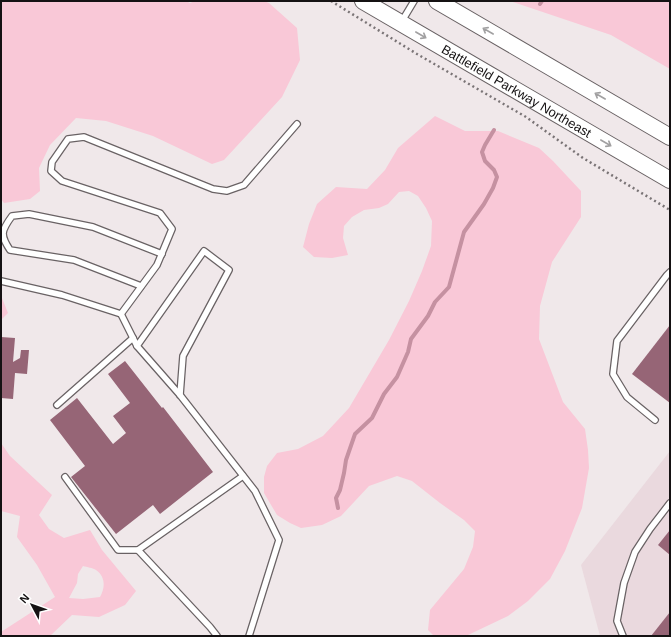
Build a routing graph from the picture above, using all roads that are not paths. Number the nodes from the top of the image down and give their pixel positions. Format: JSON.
{"nodes":[{"id":1,"x":363,"y":1,"type":"edge"},
{"id":2,"x":414,"y":1,"type":"edge"},
{"id":3,"x":437,"y":1,"type":"edge"},
{"id":4,"x":401,"y":23,"type":"junction"},
{"id":5,"x":297,"y":124,"type":"dead end"},
{"id":6,"x":670,"y":137,"type":"edge"},
{"id":7,"x":670,"y":180,"type":"edge"},
{"id":8,"x":162,"y":254,"type":"junction"},
{"id":9,"x":670,"y":272,"type":"edge"},
{"id":10,"x":1,"y":281,"type":"edge"},
{"id":11,"x":141,"y":286,"type":"junction"},
{"id":12,"x":121,"y":314,"type":"junction"},
{"id":13,"x":133,"y":338,"type":"junction"},
{"id":14,"x":137,"y":346,"type":"junction"},
{"id":15,"x":180,"y":395,"type":"junction"},
{"id":16,"x":57,"y":405,"type":"dead end"},
{"id":17,"x":655,"y":420,"type":"dead end"},
{"id":18,"x":243,"y":476,"type":"junction"},
{"id":19,"x":65,"y":477,"type":"dead end"},
{"id":20,"x":670,"y":503,"type":"edge"},
{"id":21,"x":138,"y":550,"type":"junction"},
{"id":22,"x":217,"y":636,"type":"edge"},
{"id":23,"x":249,"y":636,"type":"edge"},
{"id":24,"x":623,"y":636,"type":"edge"}],
"edges":[{"from":1,"to":4,"type":"main road","name":"Battlefield Parkway Northeast"},
{"from":2,"to":4,"type":"lane"},
{"from":6,"to":3,"type":"main road","one_way":true},
{"from":4,"to":7,"type":"main road","name":"Battlefield Parkway Northeast","one_way":true},
{"from":5,"to":8,"type":"lane"},
{"from":8,"to":11,"type":"lane"},
{"from":8,"to":11,"type":"lane"},
{"from":9,"to":17,"type":"lane"},
{"from":10,"to":12,"type":"lane"},
{"from":11,"to":12,"type":"lane"},
{"from":12,"to":13,"type":"lane"},
{"from":13,"to":14,"type":"lane"},
{"from":13,"to":16,"type":"lane"},
{"from":14,"to":15,"type":"lane"},
{"from":14,"to":15,"type":"lane"},
{"from":15,"to":18,"type":"lane"},
{"from":18,"to":21,"type":"lane"},
{"from":18,"to":23,"type":"lane"},
{"from":19,"to":21,"type":"lane"},
{"from":20,"to":24,"type":"lane"},
{"from":21,"to":22,"type":"lane"}]}
